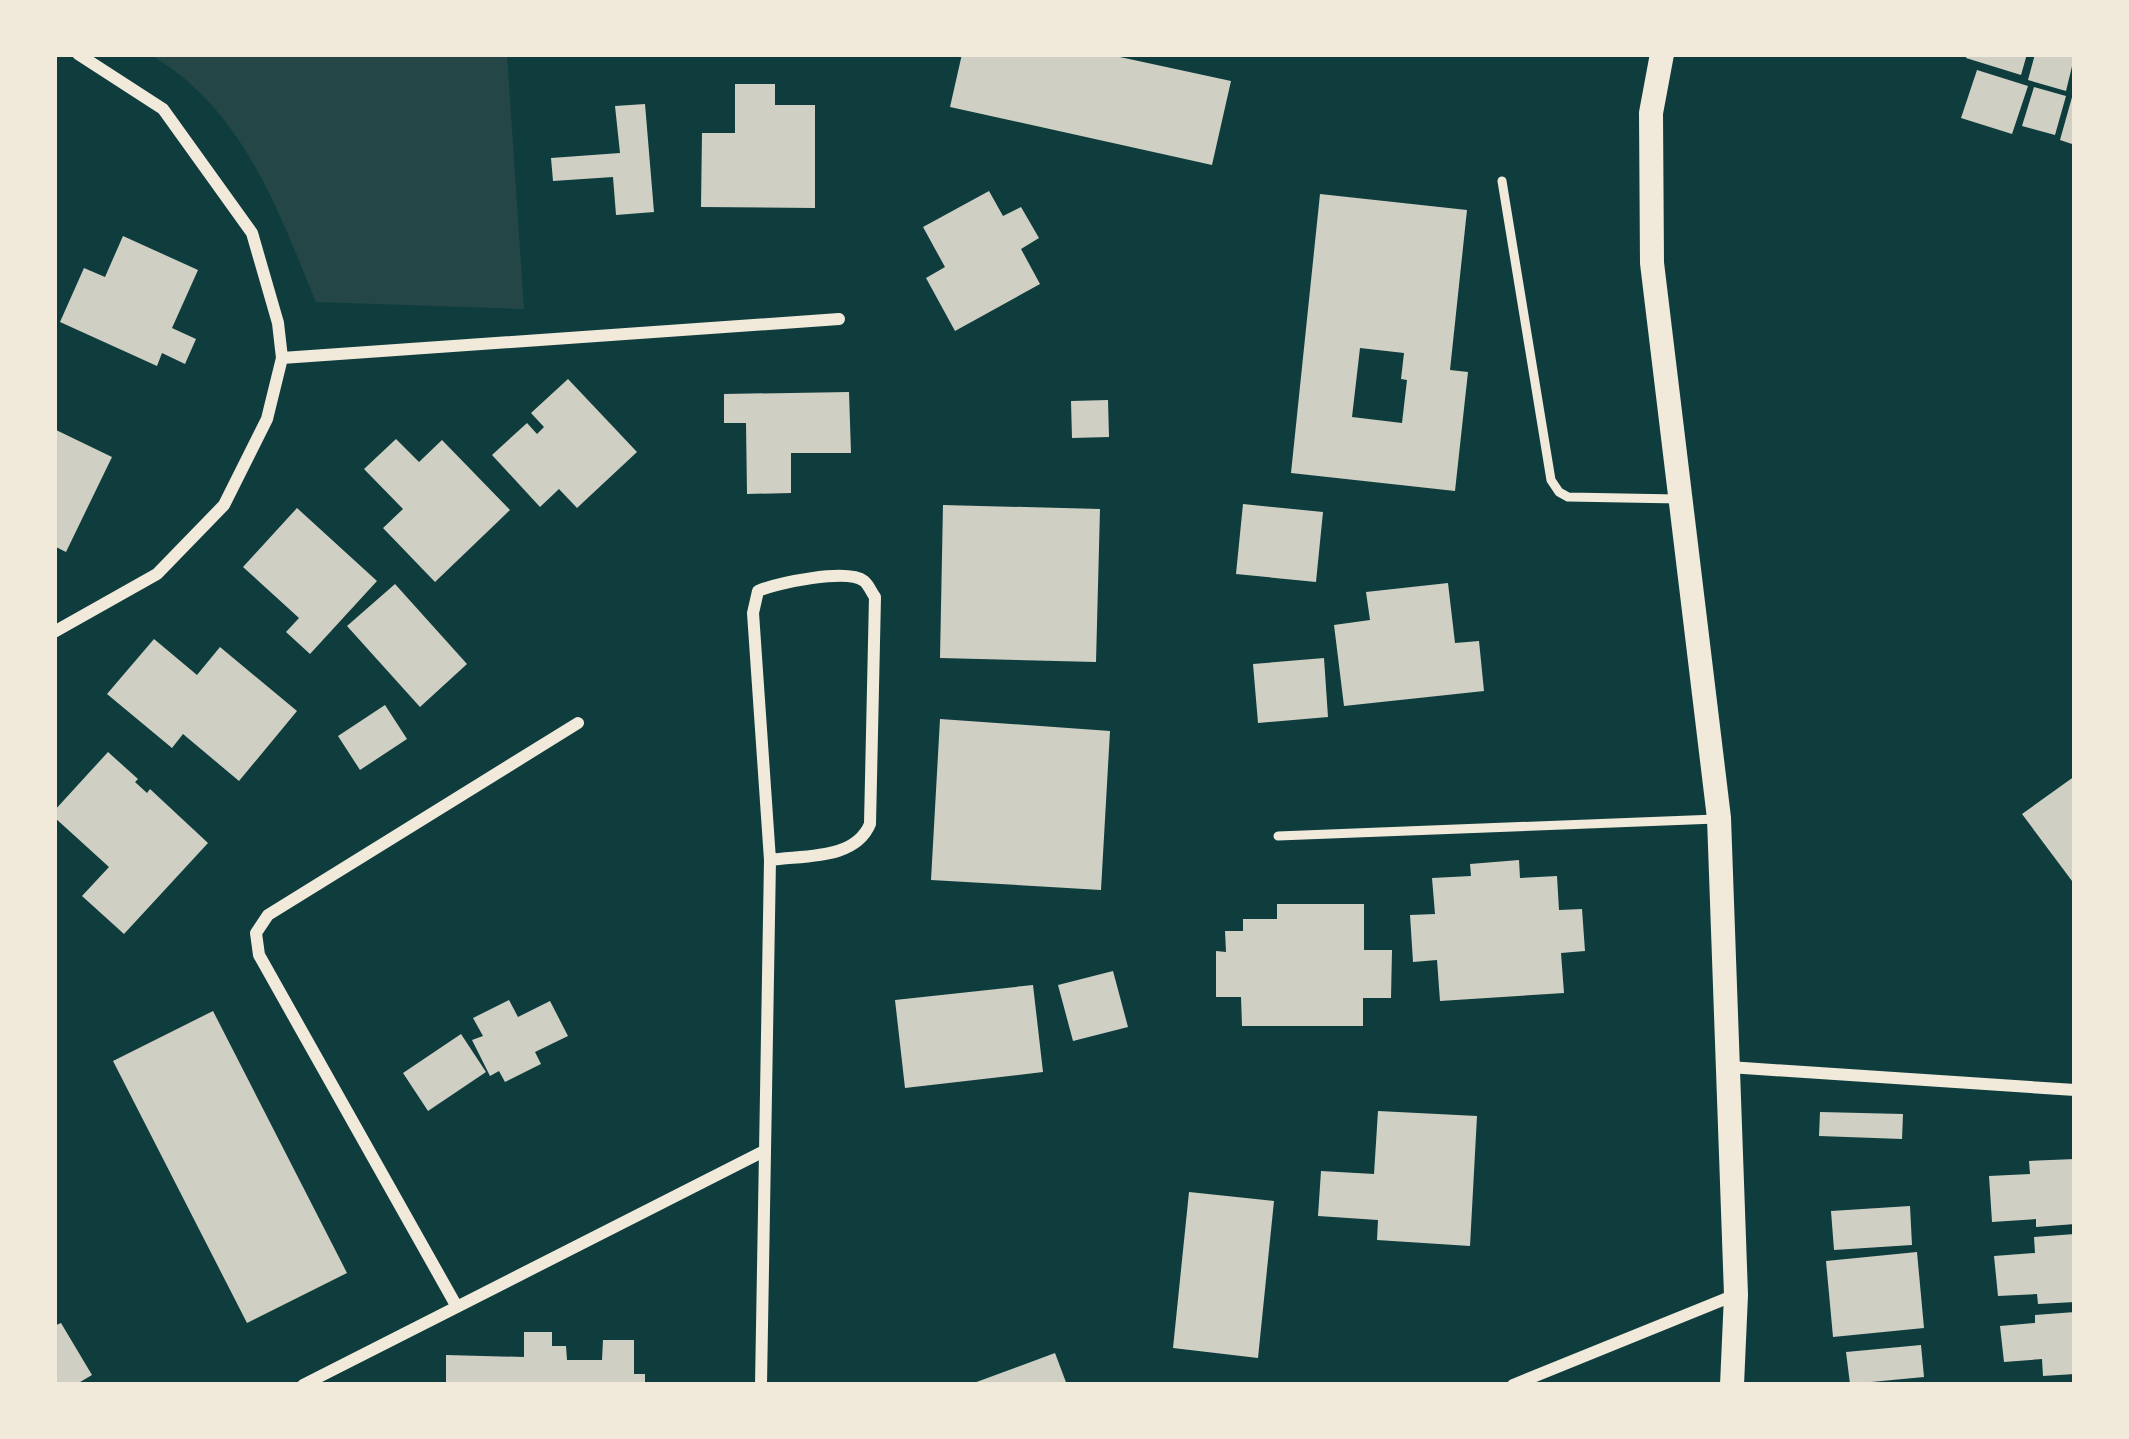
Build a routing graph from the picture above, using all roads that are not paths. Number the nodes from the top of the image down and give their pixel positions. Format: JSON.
{"nodes":[{"id":1,"x":78,"y":54,"type":"edge"},
{"id":2,"x":1662,"y":54,"type":"edge"},
{"id":3,"x":1502,"y":181,"type":"dead end"},
{"id":4,"x":839,"y":319,"type":"dead end"},
{"id":5,"x":282,"y":358,"type":"junction"},
{"id":6,"x":1681,"y":499,"type":"junction"},
{"id":7,"x":54,"y":632,"type":"edge"},
{"id":8,"x":578,"y":723,"type":"dead end"},
{"id":9,"x":1719,"y":818,"type":"junction"},
{"id":10,"x":1278,"y":836,"type":"dead end"},
{"id":11,"x":770,"y":860,"type":"junction"},
{"id":12,"x":1729,"y":1067,"type":"junction"},
{"id":13,"x":2075,"y":1090,"type":"edge"},
{"id":14,"x":764,"y":1150,"type":"junction"},
{"id":15,"x":1736,"y":1295,"type":"junction"},
{"id":16,"x":458,"y":1306,"type":"junction"},
{"id":17,"x":303,"y":1385,"type":"edge"},
{"id":18,"x":761,"y":1385,"type":"edge"},
{"id":19,"x":1514,"y":1385,"type":"edge"},
{"id":20,"x":1732,"y":1385,"type":"edge"}],
"edges":[{"from":1,"to":5,"type":"street"},
{"from":2,"to":6,"type":"main road"},
{"from":3,"to":6,"type":"lane"},
{"from":4,"to":5,"type":"street"},
{"from":5,"to":7,"type":"street"},
{"from":6,"to":9,"type":"main road"},
{"from":8,"to":16,"type":"street"},
{"from":9,"to":10,"type":"lane"},
{"from":9,"to":12,"type":"main road"},
{"from":11,"to":11,"type":"street"},
{"from":11,"to":14,"type":"street"},
{"from":12,"to":13,"type":"street"},
{"from":12,"to":15,"type":"main road"},
{"from":14,"to":16,"type":"street"},
{"from":14,"to":18,"type":"street"},
{"from":15,"to":19,"type":"street"},
{"from":15,"to":20,"type":"main road"},
{"from":16,"to":17,"type":"street"}]}
